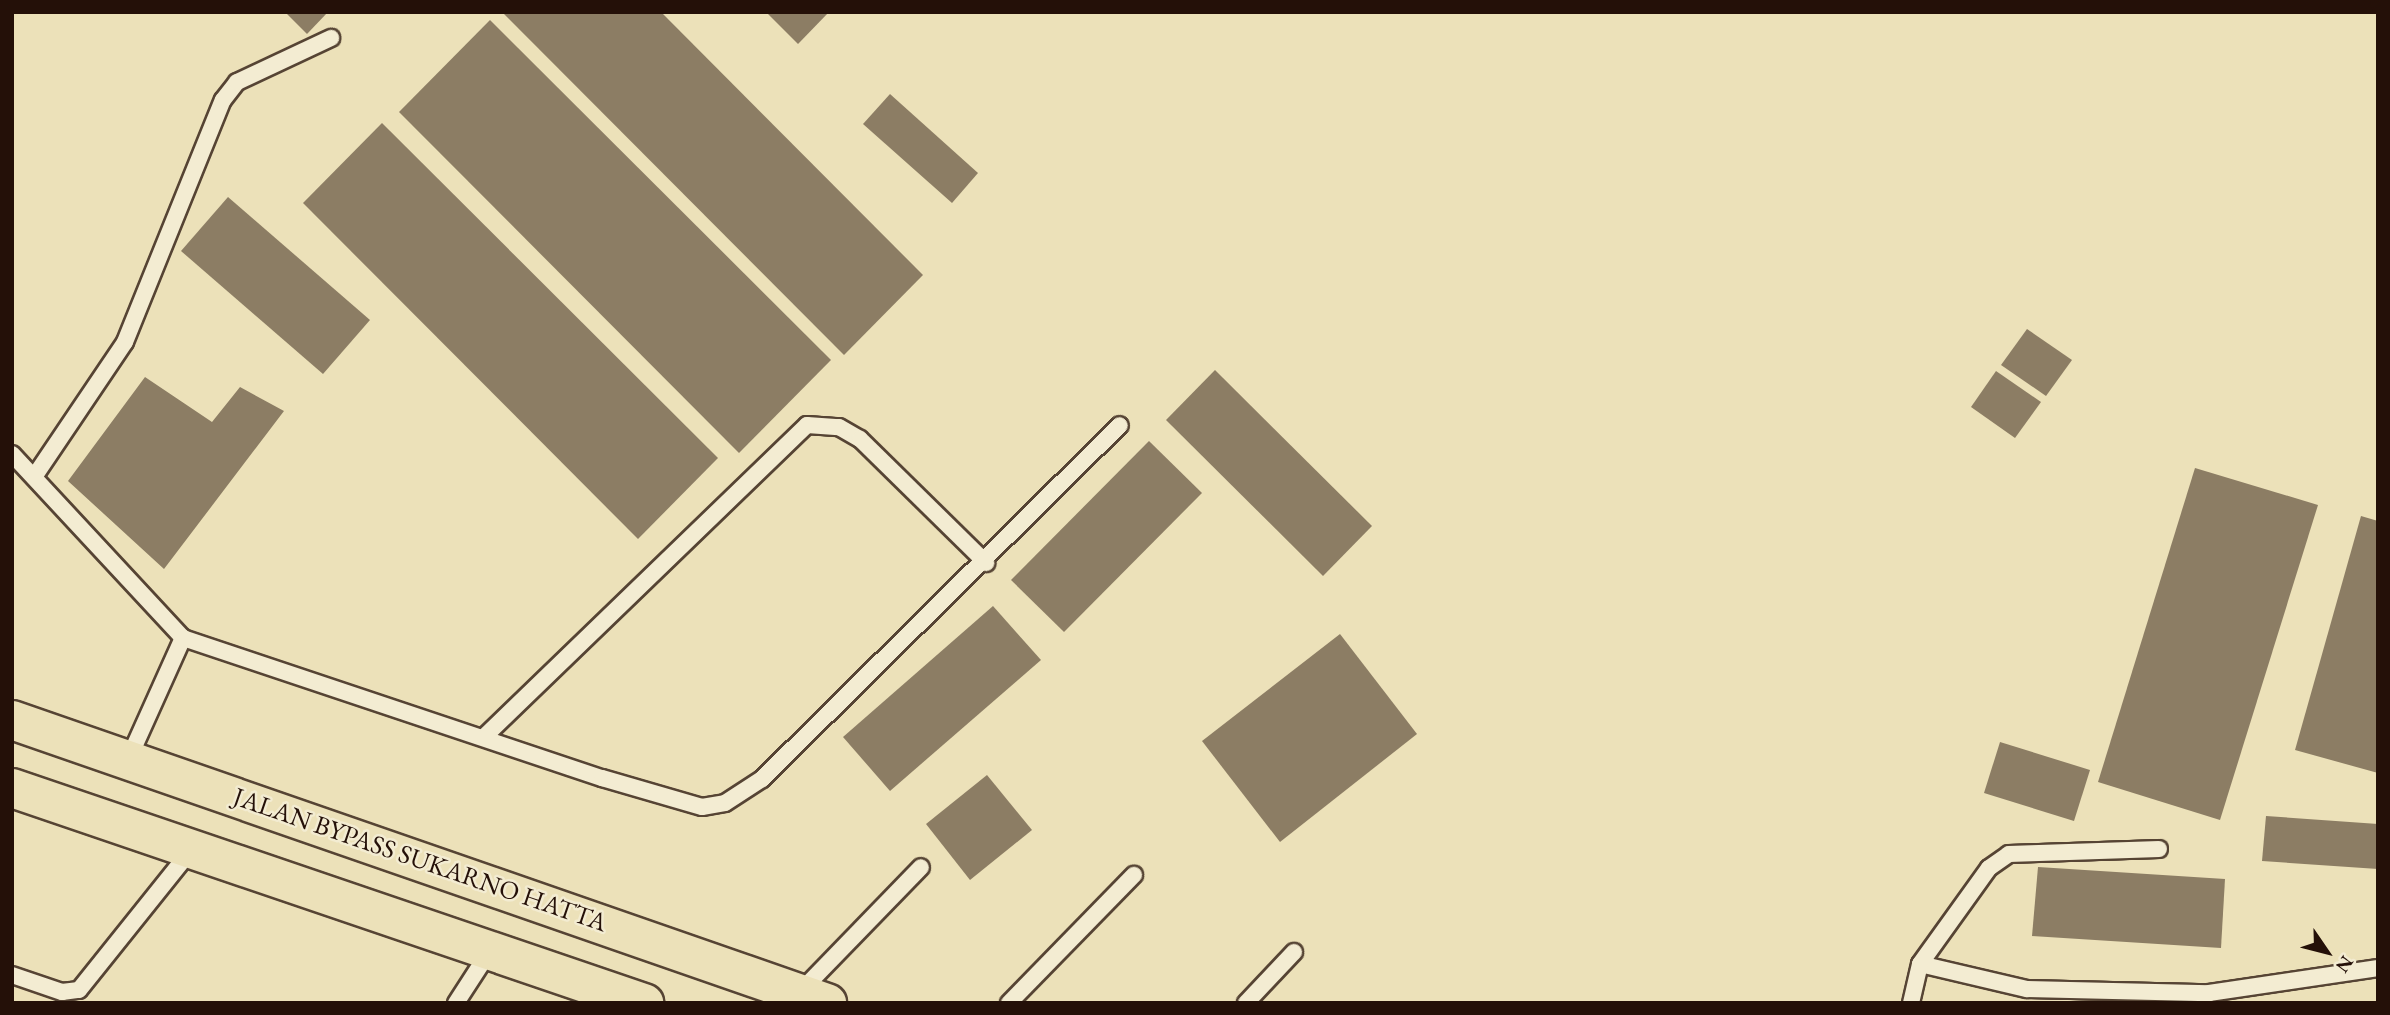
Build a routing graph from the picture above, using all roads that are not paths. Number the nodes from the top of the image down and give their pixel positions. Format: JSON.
{"nodes":[{"id":1,"x":331,"y":38,"type":"dead end"},
{"id":2,"x":1120,"y":425,"type":"dead end"},
{"id":3,"x":12,"y":454,"type":"edge"},
{"id":4,"x":34,"y":477,"type":"junction"},
{"id":5,"x":986,"y":563,"type":"junction"},
{"id":6,"x":183,"y":638,"type":"junction"},
{"id":7,"x":12,"y":720,"type":"edge"},
{"id":8,"x":484,"y":737,"type":"junction"},
{"id":9,"x":129,"y":758,"type":"junction"},
{"id":10,"x":12,"y":788,"type":"edge"},
{"id":11,"x":192,"y":849,"type":"junction"},
{"id":12,"x":2160,"y":849,"type":"dead end"},
{"id":13,"x":921,"y":867,"type":"dead end"},
{"id":14,"x":1134,"y":875,"type":"dead end"},
{"id":15,"x":491,"y":950,"type":"junction"},
{"id":16,"x":1294,"y":952,"type":"dead end"},
{"id":17,"x":1920,"y":964,"type":"junction"},
{"id":18,"x":2378,"y":968,"type":"edge"},
{"id":19,"x":12,"y":975,"type":"edge"},
{"id":20,"x":813,"y":998,"type":"edge"},
{"id":21,"x":456,"y":1003,"type":"edge"},
{"id":22,"x":645,"y":1003,"type":"edge"},
{"id":23,"x":1009,"y":1003,"type":"edge"},
{"id":24,"x":1246,"y":1003,"type":"edge"},
{"id":25,"x":1911,"y":1003,"type":"edge"}],
"edges":[{"from":1,"to":4,"type":"lane"},
{"from":2,"to":5,"type":"lane"},
{"from":3,"to":4,"type":"lane"},
{"from":4,"to":6,"type":"lane"},
{"from":5,"to":8,"type":"lane"},
{"from":5,"to":8,"type":"lane"},
{"from":6,"to":8,"type":"lane"},
{"from":6,"to":9,"type":"lane"},
{"from":7,"to":9,"type":"highway","name":"JALAN BYPASS SUKARNO HATTA"},
{"from":9,"to":20,"type":"highway","name":"JALAN BYPASS SUKARNO HATTA"},
{"from":10,"to":11,"type":"highway"},
{"from":11,"to":15,"type":"highway"},
{"from":11,"to":19,"type":"lane"},
{"from":12,"to":17,"type":"lane"},
{"from":13,"to":20,"type":"lane"},
{"from":14,"to":23,"type":"lane"},
{"from":15,"to":21,"type":"lane"},
{"from":15,"to":22,"type":"highway"},
{"from":16,"to":24,"type":"lane"},
{"from":17,"to":18,"type":"lane"},
{"from":17,"to":25,"type":"lane"}]}
